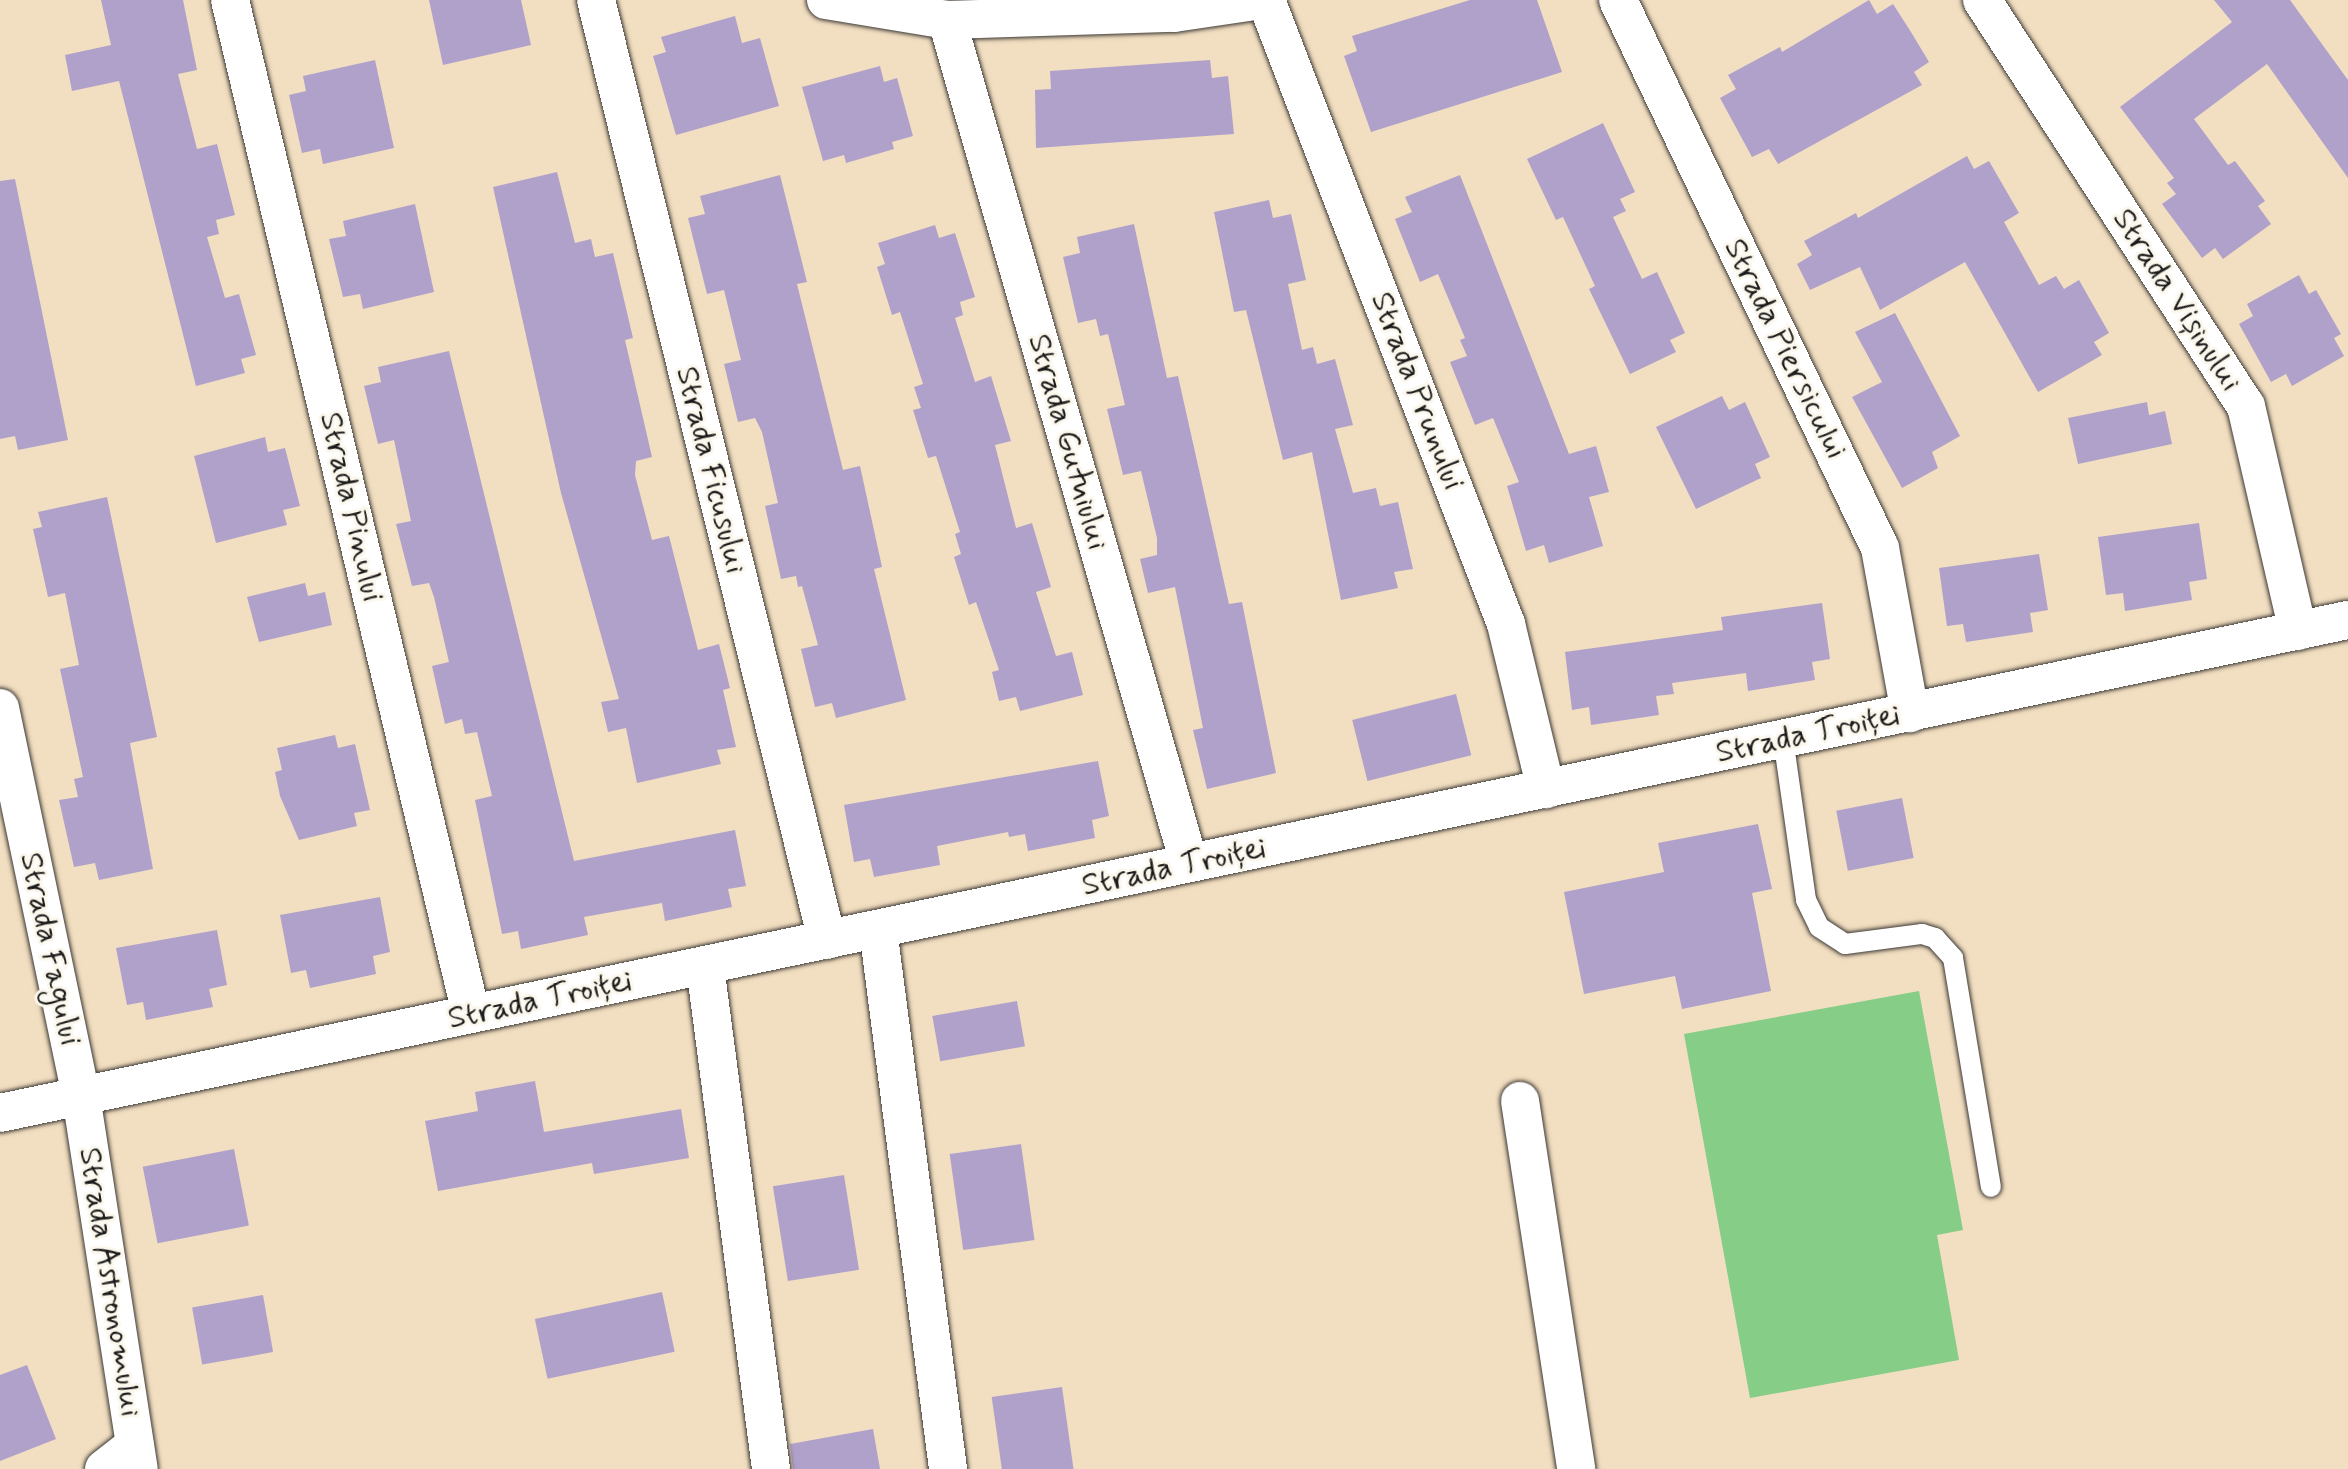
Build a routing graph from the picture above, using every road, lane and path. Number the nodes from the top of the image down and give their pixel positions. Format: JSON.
{"nodes":[{"id":1,"x":230,"y":0,"type":"edge"},
{"id":2,"x":596,"y":0,"type":"edge"},
{"id":3,"x":826,"y":0,"type":"edge"},
{"id":4,"x":1264,"y":0,"type":"edge"},
{"id":5,"x":1618,"y":0,"type":"edge"},
{"id":6,"x":1982,"y":0,"type":"edge"},
{"id":7,"x":947,"y":20,"type":"junction"},
{"id":8,"x":2348,"y":620,"type":"edge"},
{"id":9,"x":2298,"y":631,"type":"junction"},
{"id":10,"x":0,"y":708,"type":"edge"},
{"id":11,"x":1910,"y":713,"type":"junction"},
{"id":12,"x":1783,"y":738,"type":"junction"},
{"id":13,"x":1546,"y":789,"type":"junction"},
{"id":14,"x":1189,"y":863,"type":"junction"},
{"id":15,"x":878,"y":929,"type":"junction"},
{"id":16,"x":827,"y":940,"type":"junction"},
{"id":17,"x":705,"y":966,"type":"junction"},
{"id":18,"x":471,"y":1014,"type":"junction"},
{"id":19,"x":81,"y":1096,"type":"junction"},
{"id":20,"x":1520,"y":1101,"type":"dead end"},
{"id":21,"x":0,"y":1113,"type":"edge"},
{"id":22,"x":1991,"y":1187,"type":"dead end"},
{"id":23,"x":137,"y":1457,"type":"edge"},
{"id":24,"x":104,"y":1469,"type":"edge"},
{"id":25,"x":771,"y":1469,"type":"edge"},
{"id":26,"x":948,"y":1469,"type":"edge"},
{"id":27,"x":1576,"y":1469,"type":"edge"}],
"edges":[{"from":1,"to":18,"type":"street","name":"Strada Pinului"},
{"from":2,"to":16,"type":"street","name":"Strada Ficusului"},
{"from":3,"to":7,"type":"street"},
{"from":4,"to":7,"type":"street"},
{"from":4,"to":13,"type":"street","name":"Strada Prunului"},
{"from":5,"to":11,"type":"street","name":"Strada Piersicului"},
{"from":6,"to":9,"type":"street","name":"Strada Vișinului"},
{"from":7,"to":14,"type":"street","name":"Strada Gutuiului"},
{"from":8,"to":9,"type":"street","name":"Strada Troiței"},
{"from":9,"to":11,"type":"street","name":"Strada Troiței"},
{"from":10,"to":19,"type":"street","name":"Strada Fagului"},
{"from":11,"to":12,"type":"street","name":"Strada Troiței"},
{"from":12,"to":13,"type":"street","name":"Strada Troiței"},
{"from":12,"to":22,"type":"lane"},
{"from":13,"to":14,"type":"street","name":"Strada Troiței"},
{"from":14,"to":15,"type":"street","name":"Strada Troiței"},
{"from":15,"to":16,"type":"street","name":"Strada Troiței"},
{"from":15,"to":26,"type":"street"},
{"from":16,"to":17,"type":"street","name":"Strada Troiței"},
{"from":17,"to":18,"type":"street","name":"Strada Troiței"},
{"from":17,"to":25,"type":"street"},
{"from":18,"to":19,"type":"street","name":"Strada Troiței"},
{"from":19,"to":21,"type":"street","name":"Strada Troiței"},
{"from":19,"to":23,"type":"street","name":"Strada Astronomului"},
{"from":20,"to":27,"type":"street"},
{"from":23,"to":24,"type":"street"}]}
